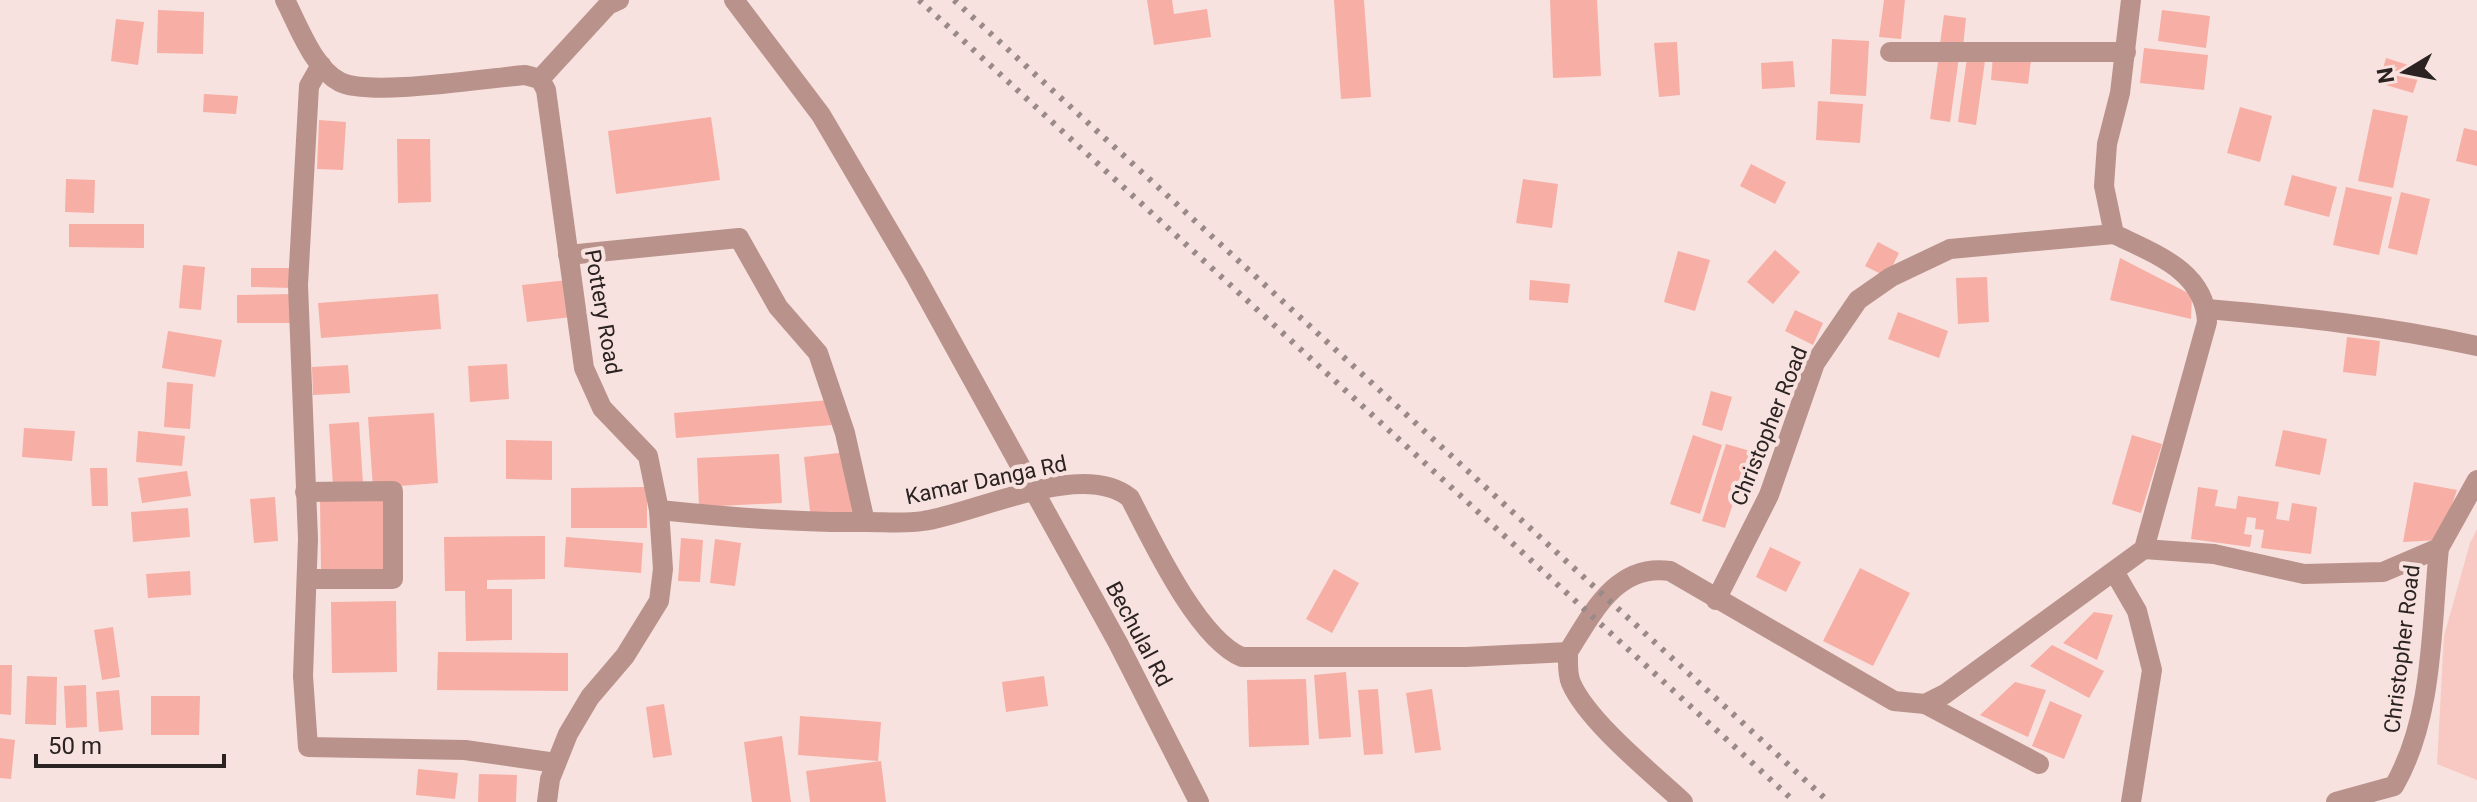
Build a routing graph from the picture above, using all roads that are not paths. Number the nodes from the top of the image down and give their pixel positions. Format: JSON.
{"nodes":[{"id":1,"x":285,"y":0,"type":"edge"},
{"id":2,"x":619,"y":0,"type":"edge"},
{"id":3,"x":734,"y":0,"type":"edge"},
{"id":4,"x":2131,"y":0,"type":"edge"},
{"id":5,"x":1890,"y":52,"type":"dead end"},
{"id":6,"x":2126,"y":52,"type":"junction"},
{"id":7,"x":321,"y":65,"type":"junction"},
{"id":8,"x":540,"y":79,"type":"junction"},
{"id":9,"x":2114,"y":234,"type":"junction"},
{"id":10,"x":568,"y":255,"type":"junction"},
{"id":11,"x":2207,"y":309,"type":"junction"},
{"id":12,"x":2477,"y":346,"type":"edge"},
{"id":13,"x":2477,"y":480,"type":"edge"},
{"id":14,"x":305,"y":492,"type":"junction"},
{"id":15,"x":1032,"y":492,"type":"junction"},
{"id":16,"x":659,"y":510,"type":"junction"},
{"id":17,"x":865,"y":522,"type":"junction"},
{"id":18,"x":2439,"y":548,"type":"junction"},
{"id":19,"x":2144,"y":549,"type":"junction"},
{"id":20,"x":2115,"y":573,"type":"junction"},
{"id":21,"x":307,"y":579,"type":"junction"},
{"id":22,"x":1716,"y":600,"type":"junction"},
{"id":23,"x":1568,"y":652,"type":"junction"},
{"id":24,"x":1925,"y":704,"type":"junction"},
{"id":25,"x":556,"y":763,"type":"junction"},
{"id":26,"x":2039,"y":764,"type":"dead end"},
{"id":27,"x":547,"y":802,"type":"edge"},
{"id":28,"x":1199,"y":802,"type":"edge"},
{"id":29,"x":1683,"y":802,"type":"edge"},
{"id":30,"x":2131,"y":802,"type":"edge"},
{"id":31,"x":2336,"y":802,"type":"edge"}],
"edges":[{"from":1,"to":7,"type":"street"},
{"from":2,"to":8,"type":"street"},
{"from":3,"to":15,"type":"street","name":"Bechulal Rd"},
{"from":4,"to":6,"type":"street"},
{"from":5,"to":6,"type":"street"},
{"from":6,"to":9,"type":"street"},
{"from":7,"to":8,"type":"street"},
{"from":7,"to":14,"type":"street"},
{"from":8,"to":10,"type":"street","name":"Pottery Road"},
{"from":9,"to":11,"type":"street"},
{"from":9,"to":22,"type":"street","name":"Christopher Road"},
{"from":10,"to":16,"type":"street","name":"Pottery Road"},
{"from":10,"to":17,"type":"street"},
{"from":11,"to":12,"type":"street"},
{"from":11,"to":19,"type":"street"},
{"from":13,"to":18,"type":"street"},
{"from":14,"to":21,"type":"street"},
{"from":14,"to":21,"type":"street"},
{"from":15,"to":17,"type":"street","name":"Kamar Danga Rd"},
{"from":15,"to":23,"type":"street","name":"Kamar Danga Rd"},
{"from":15,"to":28,"type":"street","name":"Bechulal Rd"},
{"from":16,"to":17,"type":"street","name":"Kamar Danga Rd"},
{"from":16,"to":25,"type":"street","name":"Pottery Road"},
{"from":18,"to":19,"type":"street"},
{"from":18,"to":31,"type":"street","name":"Christopher Road"},
{"from":19,"to":20,"type":"street"},
{"from":20,"to":24,"type":"street"},
{"from":20,"to":30,"type":"street"},
{"from":21,"to":25,"type":"street"},
{"from":22,"to":23,"type":"street"},
{"from":22,"to":24,"type":"street"},
{"from":23,"to":29,"type":"street"},
{"from":24,"to":26,"type":"street"},
{"from":25,"to":27,"type":"street","name":"Pottery Road"}]}
